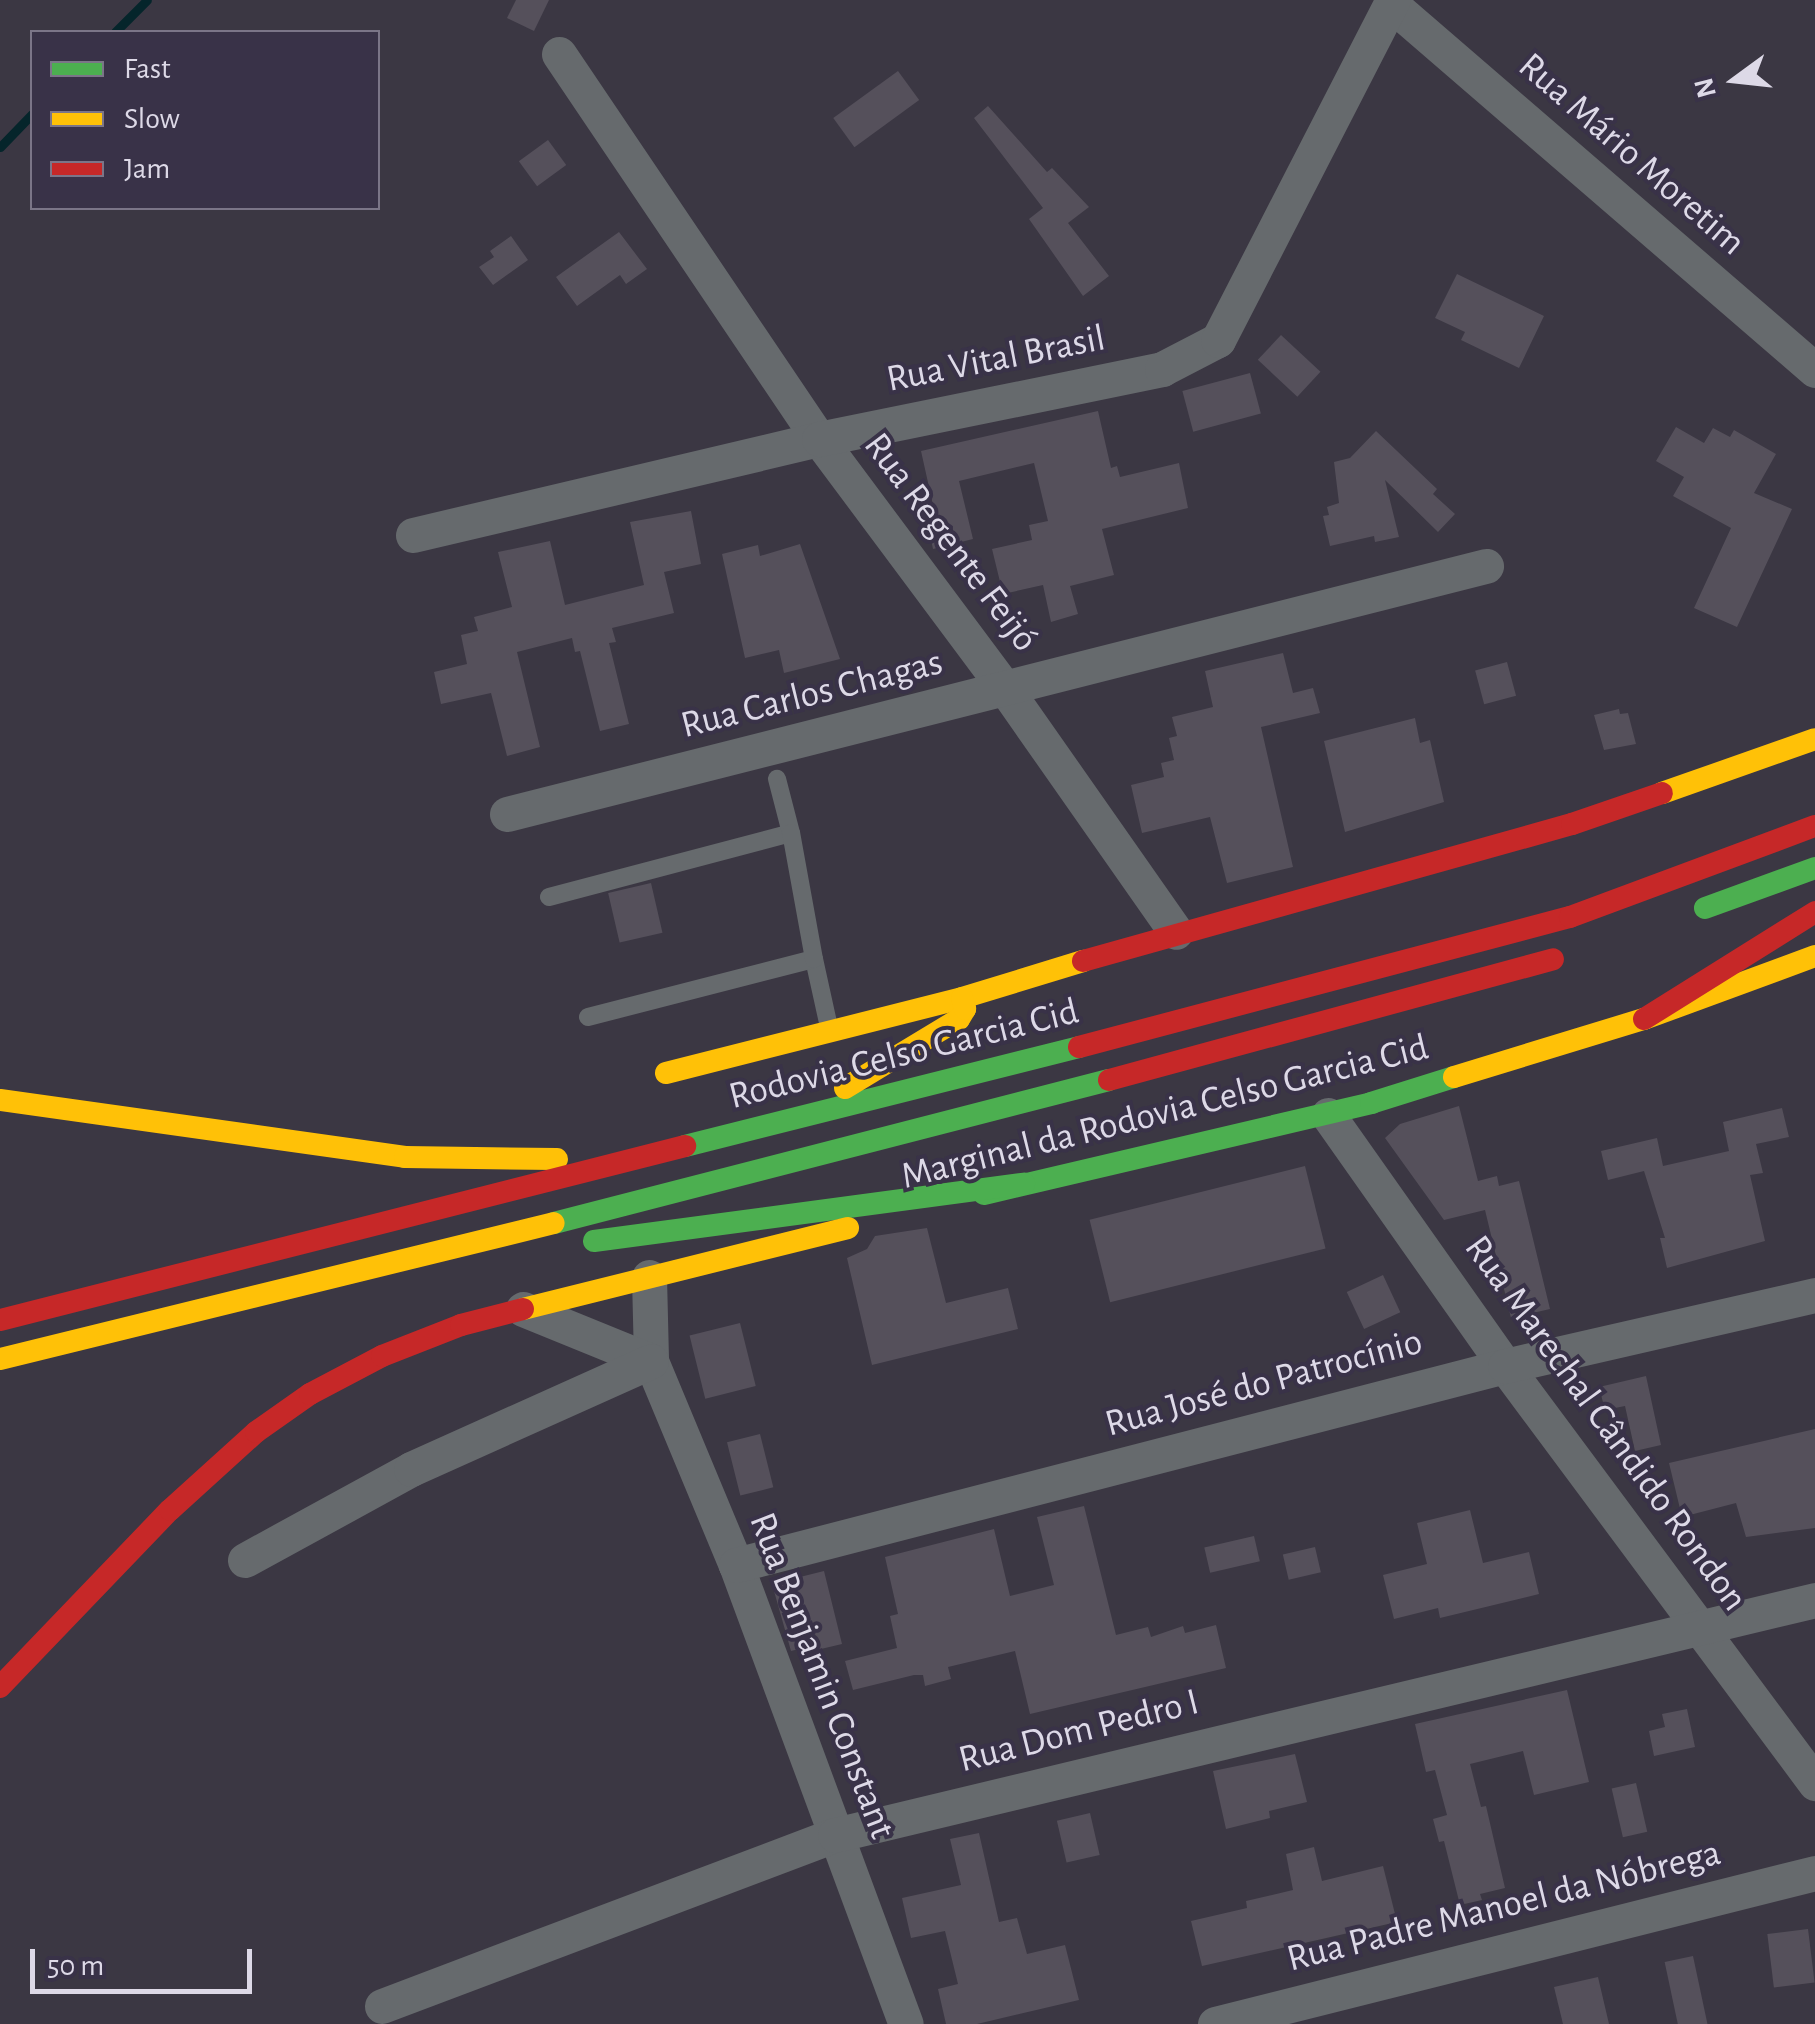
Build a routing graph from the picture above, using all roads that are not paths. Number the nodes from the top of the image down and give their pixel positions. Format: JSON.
{"nodes":[{"id":1,"x":1392,"y":2,"type":"edge"},
{"id":2,"x":559,"y":54,"type":"dead end"},
{"id":3,"x":1815,"y":370,"type":"edge"},
{"id":4,"x":819,"y":438,"type":"junction"},
{"id":5,"x":413,"y":534,"type":"dead end"},
{"id":6,"x":1486,"y":566,"type":"dead end"},
{"id":7,"x":1007,"y":691,"type":"junction"},
{"id":8,"x":1815,"y":739,"type":"edge"},
{"id":9,"x":777,"y":779,"type":"dead end"},
{"id":10,"x":1815,"y":811,"type":"edge"},
{"id":11,"x":507,"y":814,"type":"dead end"},
{"id":12,"x":1815,"y":826,"type":"edge"},
{"id":13,"x":791,"y":834,"type":"junction"},
{"id":14,"x":1758,"y":848,"type":"junction"},
{"id":15,"x":1815,"y":868,"type":"edge"},
{"id":16,"x":549,"y":897,"type":"dead end"},
{"id":17,"x":1815,"y":912,"type":"edge"},
{"id":18,"x":1679,"y":917,"type":"dead end"},
{"id":19,"x":1176,"y":932,"type":"junction"},
{"id":20,"x":1570,"y":954,"type":"dead end"},
{"id":21,"x":1815,"y":956,"type":"edge"},
{"id":22,"x":814,"y":959,"type":"junction"},
{"id":23,"x":962,"y":998,"type":"junction"},
{"id":24,"x":588,"y":1017,"type":"dead end"},
{"id":25,"x":1644,"y":1019,"type":"junction"},
{"id":26,"x":830,"y":1032,"type":"junction"},
{"id":27,"x":666,"y":1073,"type":"dead end"},
{"id":28,"x":0,"y":1100,"type":"edge"},
{"id":29,"x":1328,"y":1115,"type":"junction"},
{"id":30,"x":795,"y":1118,"type":"junction"},
{"id":31,"x":630,"y":1161,"type":"junction"},
{"id":32,"x":1024,"y":1184,"type":"junction"},
{"id":33,"x":358,"y":1272,"type":"junction"},
{"id":34,"x":650,"y":1277,"type":"junction"},
{"id":35,"x":1815,"y":1295,"type":"edge"},
{"id":36,"x":523,"y":1309,"type":"junction"},
{"id":37,"x":0,"y":1320,"type":"edge"},
{"id":38,"x":0,"y":1359,"type":"edge"},
{"id":39,"x":651,"y":1361,"type":"junction"},
{"id":40,"x":1506,"y":1366,"type":"junction"},
{"id":41,"x":246,"y":1560,"type":"dead end"},
{"id":42,"x":736,"y":1565,"type":"junction"},
{"id":43,"x":1815,"y":1600,"type":"edge"},
{"id":44,"x":1701,"y":1625,"type":"junction"},
{"id":45,"x":0,"y":1687,"type":"edge"},
{"id":46,"x":1815,"y":1782,"type":"edge"},
{"id":47,"x":835,"y":1834,"type":"junction"},
{"id":48,"x":1815,"y":1873,"type":"edge"},
{"id":49,"x":382,"y":2006,"type":"dead end"},
{"id":50,"x":906,"y":2024,"type":"edge"},
{"id":51,"x":1214,"y":2024,"type":"edge"}],
"edges":[{"from":1,"to":3,"type":"street","name":"Rua Mário Moretim"},
{"from":1,"to":4,"type":"street","name":"Rua Vital Brasil"},
{"from":2,"to":4,"type":"street","name":"Rua Regente Feijó"},
{"from":4,"to":5,"type":"street","name":"Rua Vital Brasil"},
{"from":4,"to":7,"type":"street","name":"Rua Regente Feijó"},
{"from":6,"to":7,"type":"street","name":"Rua Carlos Chagas"},
{"from":7,"to":11,"type":"street","name":"Rua Carlos Chagas"},
{"from":7,"to":19,"type":"street","name":"Rua Regente Feijó"},
{"from":8,"to":19,"type":"main road"},
{"from":9,"to":13,"type":"lane"},
{"from":10,"to":14,"type":"main road"},
{"from":12,"to":14,"type":"main road","name":"Rodovia Celso Garcia Cid"},
{"from":13,"to":16,"type":"lane"},
{"from":13,"to":22,"type":"lane"},
{"from":14,"to":30,"type":"main road","name":"Rodovia Celso Garcia Cid"},
{"from":15,"to":18,"type":"main road"},
{"from":17,"to":25,"type":"main road"},
{"from":19,"to":23,"type":"main road"},
{"from":20,"to":33,"type":"main road","name":"Rodovia Celso Garcia Cid"},
{"from":21,"to":25,"type":"main road","name":"Marginal da Rodovia Celso Garcia Cid"},
{"from":22,"to":24,"type":"lane"},
{"from":22,"to":26,"type":"lane"},
{"from":23,"to":26,"type":"main road"},
{"from":23,"to":30,"type":"main road"},
{"from":25,"to":29,"type":"main road","name":"Marginal da Rodovia Celso Garcia Cid"},
{"from":26,"to":27,"type":"main road"},
{"from":28,"to":31,"type":"main road"},
{"from":29,"to":32,"type":"main road","name":"Marginal da Rodovia Celso Garcia Cid"},
{"from":29,"to":40,"type":"street","name":"Rua Marechal Cândido Rondon"},
{"from":30,"to":31,"type":"main road","name":"Rodovia Celso Garcia Cid"},
{"from":31,"to":37,"type":"main road","name":"Rodovia Celso Garcia Cid"},
{"from":32,"to":33,"type":"main road"},
{"from":32,"to":34,"type":"main road","name":"Marginal da Rodovia Celso Garcia Cid"},
{"from":33,"to":38,"type":"main road","name":"Rodovia Celso Garcia Cid"},
{"from":34,"to":36,"type":"main road","name":"Marginal da Rodovia Celso Garcia Cid"},
{"from":34,"to":39,"type":"street","name":"Rua Benjamin Constant"},
{"from":35,"to":40,"type":"street","name":"Rua José do Patrocínio"},
{"from":36,"to":39,"type":"street"},
{"from":36,"to":45,"type":"main road","name":"Marginal da Rodovia Celso Garcia Cid"},
{"from":39,"to":41,"type":"street"},
{"from":39,"to":42,"type":"street","name":"Rua Benjamin Constant"},
{"from":40,"to":42,"type":"street","name":"Rua José do Patrocínio"},
{"from":40,"to":44,"type":"street","name":"Rua Marechal Cândido Rondon"},
{"from":42,"to":47,"type":"street","name":"Rua Benjamin Constant"},
{"from":43,"to":44,"type":"street","name":"Rua Dom Pedro I"},
{"from":44,"to":46,"type":"street","name":"Rua Marechal Cândido Rondon"},
{"from":44,"to":47,"type":"street","name":"Rua Dom Pedro I"},
{"from":47,"to":49,"type":"street","name":"Rua Dom Pedro I"},
{"from":47,"to":50,"type":"street","name":"Rua Benjamin Constant"},
{"from":48,"to":51,"type":"street","name":"Rua Padre Manoel da Nóbrega"}]}
